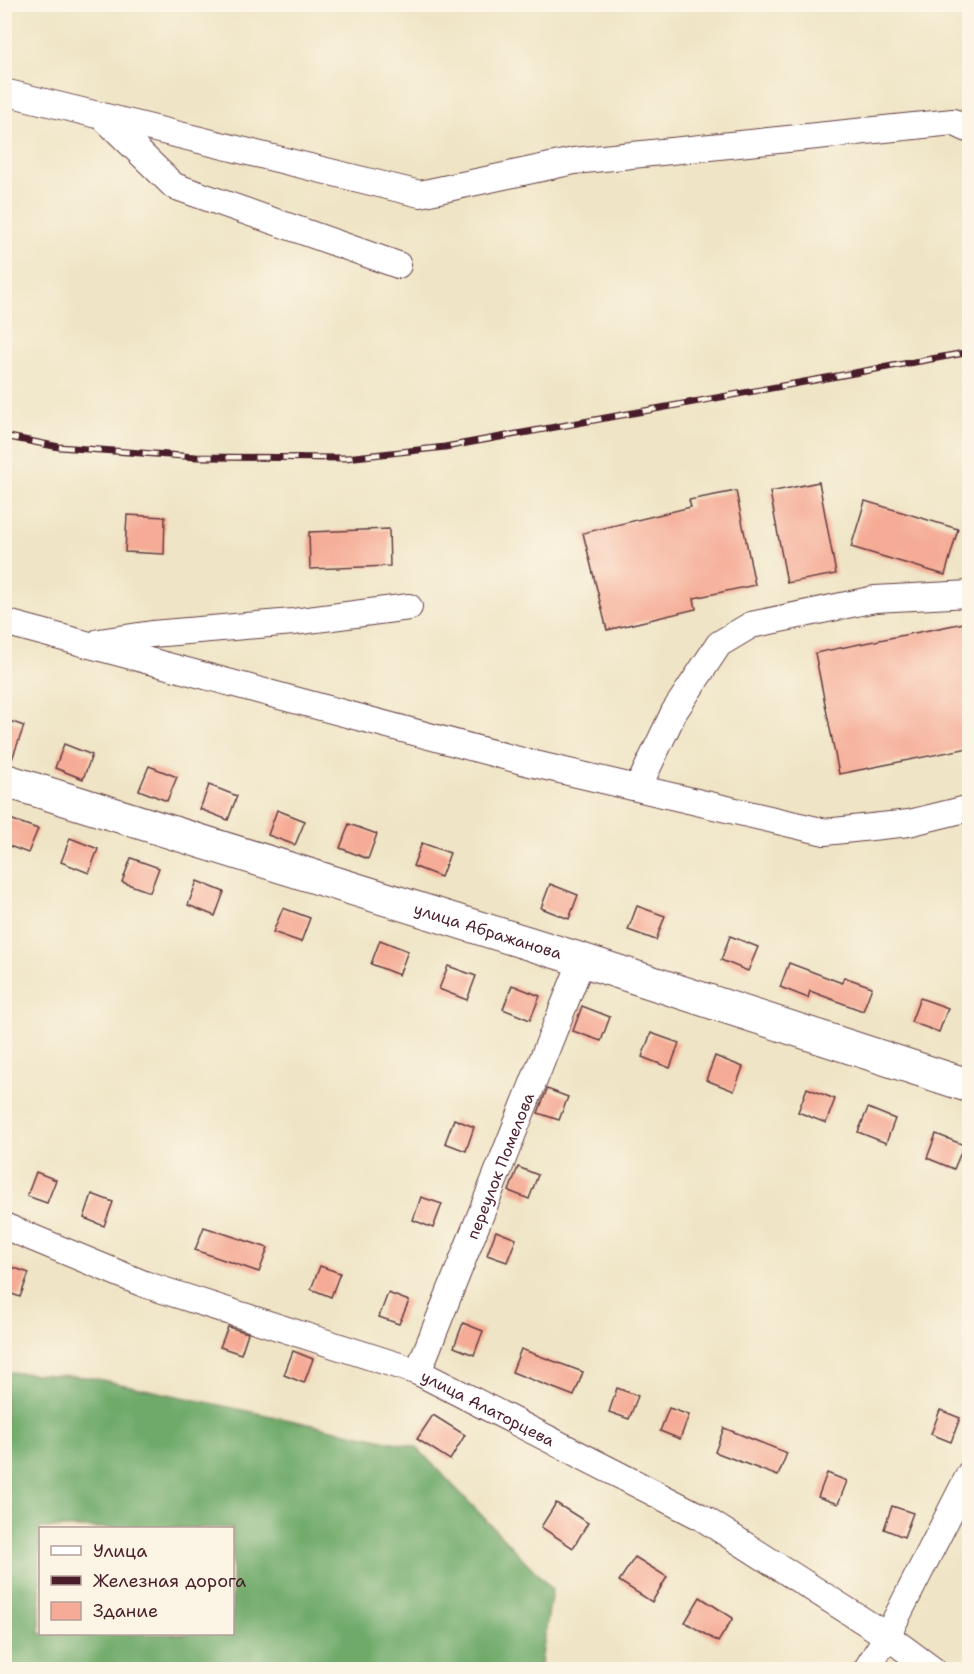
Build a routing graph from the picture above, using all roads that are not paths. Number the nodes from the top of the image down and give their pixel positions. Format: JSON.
{"nodes":[{"id":1,"x":4,"y":92,"type":"edge"},
{"id":2,"x":102,"y":116,"type":"junction"},
{"id":3,"x":969,"y":130,"type":"edge"},
{"id":4,"x":398,"y":265,"type":"dead end"},
{"id":5,"x":969,"y":594,"type":"edge"},
{"id":6,"x":409,"y":608,"type":"dead end"},
{"id":7,"x":4,"y":622,"type":"edge"},
{"id":8,"x":90,"y":643,"type":"junction"},
{"id":9,"x":4,"y":780,"type":"edge"},
{"id":10,"x":638,"y":788,"type":"junction"},
{"id":11,"x":969,"y":808,"type":"edge"},
{"id":12,"x":582,"y":960,"type":"junction"},
{"id":13,"x":969,"y":1086,"type":"edge"},
{"id":14,"x":4,"y":1226,"type":"edge"},
{"id":15,"x":418,"y":1372,"type":"junction"},
{"id":16,"x":969,"y":1473,"type":"edge"},
{"id":17,"x":887,"y":1636,"type":"junction"},
{"id":18,"x":866,"y":1670,"type":"edge"},
{"id":19,"x":933,"y":1670,"type":"edge"}],
"edges":[{"from":1,"to":2,"type":"street"},
{"from":2,"to":3,"type":"street"},
{"from":2,"to":4,"type":"street"},
{"from":5,"to":10,"type":"street"},
{"from":6,"to":8,"type":"street"},
{"from":7,"to":8,"type":"street"},
{"from":8,"to":10,"type":"street"},
{"from":9,"to":12,"type":"main road","name":"улица Абражанова"},
{"from":10,"to":11,"type":"street"},
{"from":12,"to":13,"type":"main road","name":"улица Абражанова"},
{"from":12,"to":15,"type":"street","name":"переулок Помелова"},
{"from":14,"to":15,"type":"street","name":"улица Алаторцева"},
{"from":15,"to":17,"type":"street","name":"улица Алаторцева"},
{"from":16,"to":17,"type":"street"},
{"from":17,"to":18,"type":"street"},
{"from":17,"to":19,"type":"street","name":"улица Алаторцева"}]}
